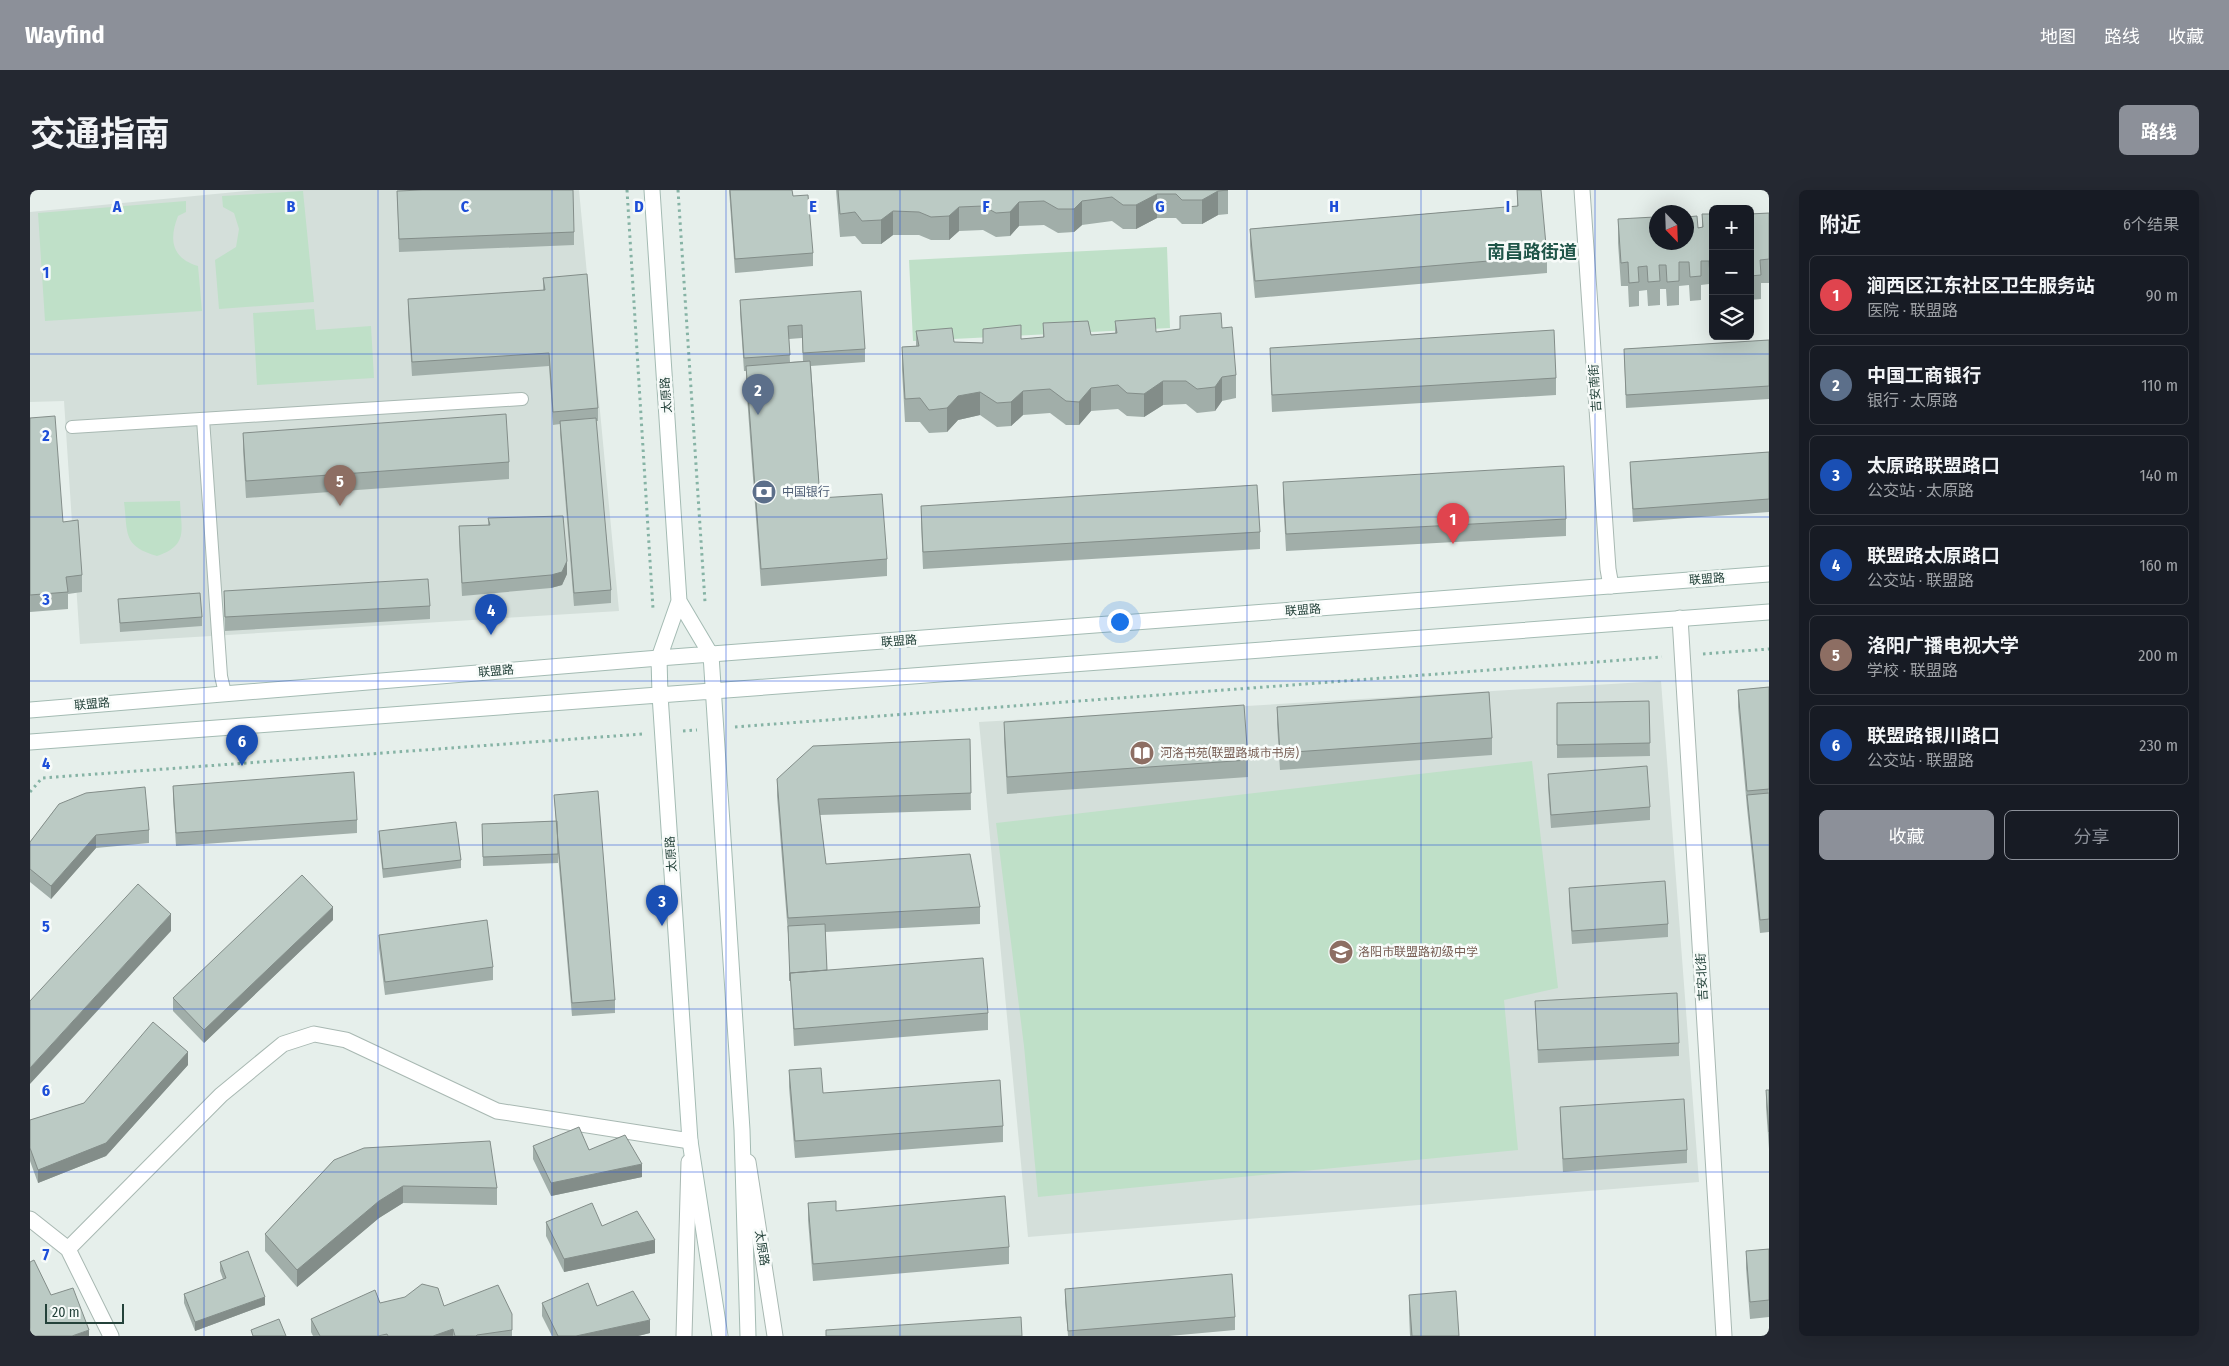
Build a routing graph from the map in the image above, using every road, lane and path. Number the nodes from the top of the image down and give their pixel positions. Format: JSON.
{"nodes":[{"id":1,"x":627,"y":190,"type":"edge"},
{"id":2,"x":652,"y":190,"type":"edge"},
{"id":3,"x":678,"y":190,"type":"edge"},
{"id":4,"x":1582,"y":190,"type":"edge"},
{"id":5,"x":522,"y":399,"type":"dead end"},
{"id":6,"x":203,"y":419,"type":"junction"},
{"id":7,"x":72,"y":428,"type":"dead end"},
{"id":8,"x":1769,"y":574,"type":"edge"},
{"id":9,"x":1611,"y":586,"type":"junction"},
{"id":10,"x":679,"y":601,"type":"junction"},
{"id":11,"x":705,"y":608,"type":"dead end"},
{"id":12,"x":654,"y":612,"type":"dead end"},
{"id":13,"x":1769,"y":612,"type":"edge"},
{"id":14,"x":1680,"y":618,"type":"junction"},
{"id":15,"x":1769,"y":649,"type":"edge"},
{"id":16,"x":711,"y":655,"type":"junction"},
{"id":17,"x":1683,"y":655,"type":"junction"},
{"id":18,"x":659,"y":658,"type":"junction"},
{"id":19,"x":713,"y":691,"type":"junction"},
{"id":20,"x":225,"y":693,"type":"junction"},
{"id":21,"x":660,"y":695,"type":"junction"},
{"id":22,"x":30,"y":710,"type":"edge"},
{"id":23,"x":716,"y":729,"type":"junction"},
{"id":24,"x":663,"y":732,"type":"junction"},
{"id":25,"x":30,"y":742,"type":"edge"},
{"id":26,"x":30,"y":792,"type":"edge"},
{"id":27,"x":742,"y":1130,"type":"junction"},
{"id":28,"x":690,"y":1141,"type":"junction"},
{"id":29,"x":30,"y":1219,"type":"edge"},
{"id":30,"x":68,"y":1249,"type":"junction"},
{"id":31,"x":111,"y":1336,"type":"edge"},
{"id":32,"x":684,"y":1336,"type":"edge"},
{"id":33,"x":720,"y":1336,"type":"edge"},
{"id":34,"x":748,"y":1336,"type":"edge"},
{"id":35,"x":775,"y":1336,"type":"edge"},
{"id":36,"x":1724,"y":1336,"type":"edge"}],
"edges":[{"from":1,"to":12,"type":"path"},
{"from":2,"to":10,"type":"main road","name":"太原路"},
{"from":3,"to":11,"type":"path"},
{"from":4,"to":9,"type":"main road","name":"吉安南街"},
{"from":5,"to":6,"type":"lane"},
{"from":6,"to":7,"type":"lane"},
{"from":6,"to":20,"type":"lane"},
{"from":8,"to":9,"type":"main road","name":"联盟路"},
{"from":9,"to":16,"type":"main road","name":"联盟路"},
{"from":10,"to":16,"type":"main road","name":"太原路"},
{"from":10,"to":18,"type":"main road","name":"太原路"},
{"from":13,"to":14,"type":"main road"},
{"from":14,"to":17,"type":"main road","name":"吉安北街"},
{"from":14,"to":19,"type":"main road"},
{"from":15,"to":17,"type":"path"},
{"from":16,"to":18,"type":"main road","name":"联盟路"},
{"from":16,"to":19,"type":"main road","name":"太原路"},
{"from":17,"to":23,"type":"path"},
{"from":17,"to":36,"type":"main road","name":"吉安北街"},
{"from":18,"to":20,"type":"main road","name":"联盟路"},
{"from":18,"to":21,"type":"main road","name":"太原路"},
{"from":19,"to":21,"type":"main road"},
{"from":19,"to":23,"type":"main road","name":"太原路"},
{"from":20,"to":22,"type":"main road","name":"联盟路"},
{"from":21,"to":24,"type":"main road","name":"太原路"},
{"from":21,"to":25,"type":"main road"},
{"from":23,"to":24,"type":"path"},
{"from":23,"to":27,"type":"main road","name":"太原路"},
{"from":24,"to":26,"type":"path"},
{"from":24,"to":28,"type":"main road","name":"太原路"},
{"from":27,"to":34,"type":"main road","name":"太原路"},
{"from":27,"to":35,"type":"main road","name":"太原路"},
{"from":28,"to":30,"type":"main road"},
{"from":28,"to":32,"type":"main road","name":"太原路"},
{"from":28,"to":33,"type":"main road","name":"太原路"},
{"from":29,"to":30,"type":"main road"},
{"from":30,"to":31,"type":"main road"}]}
